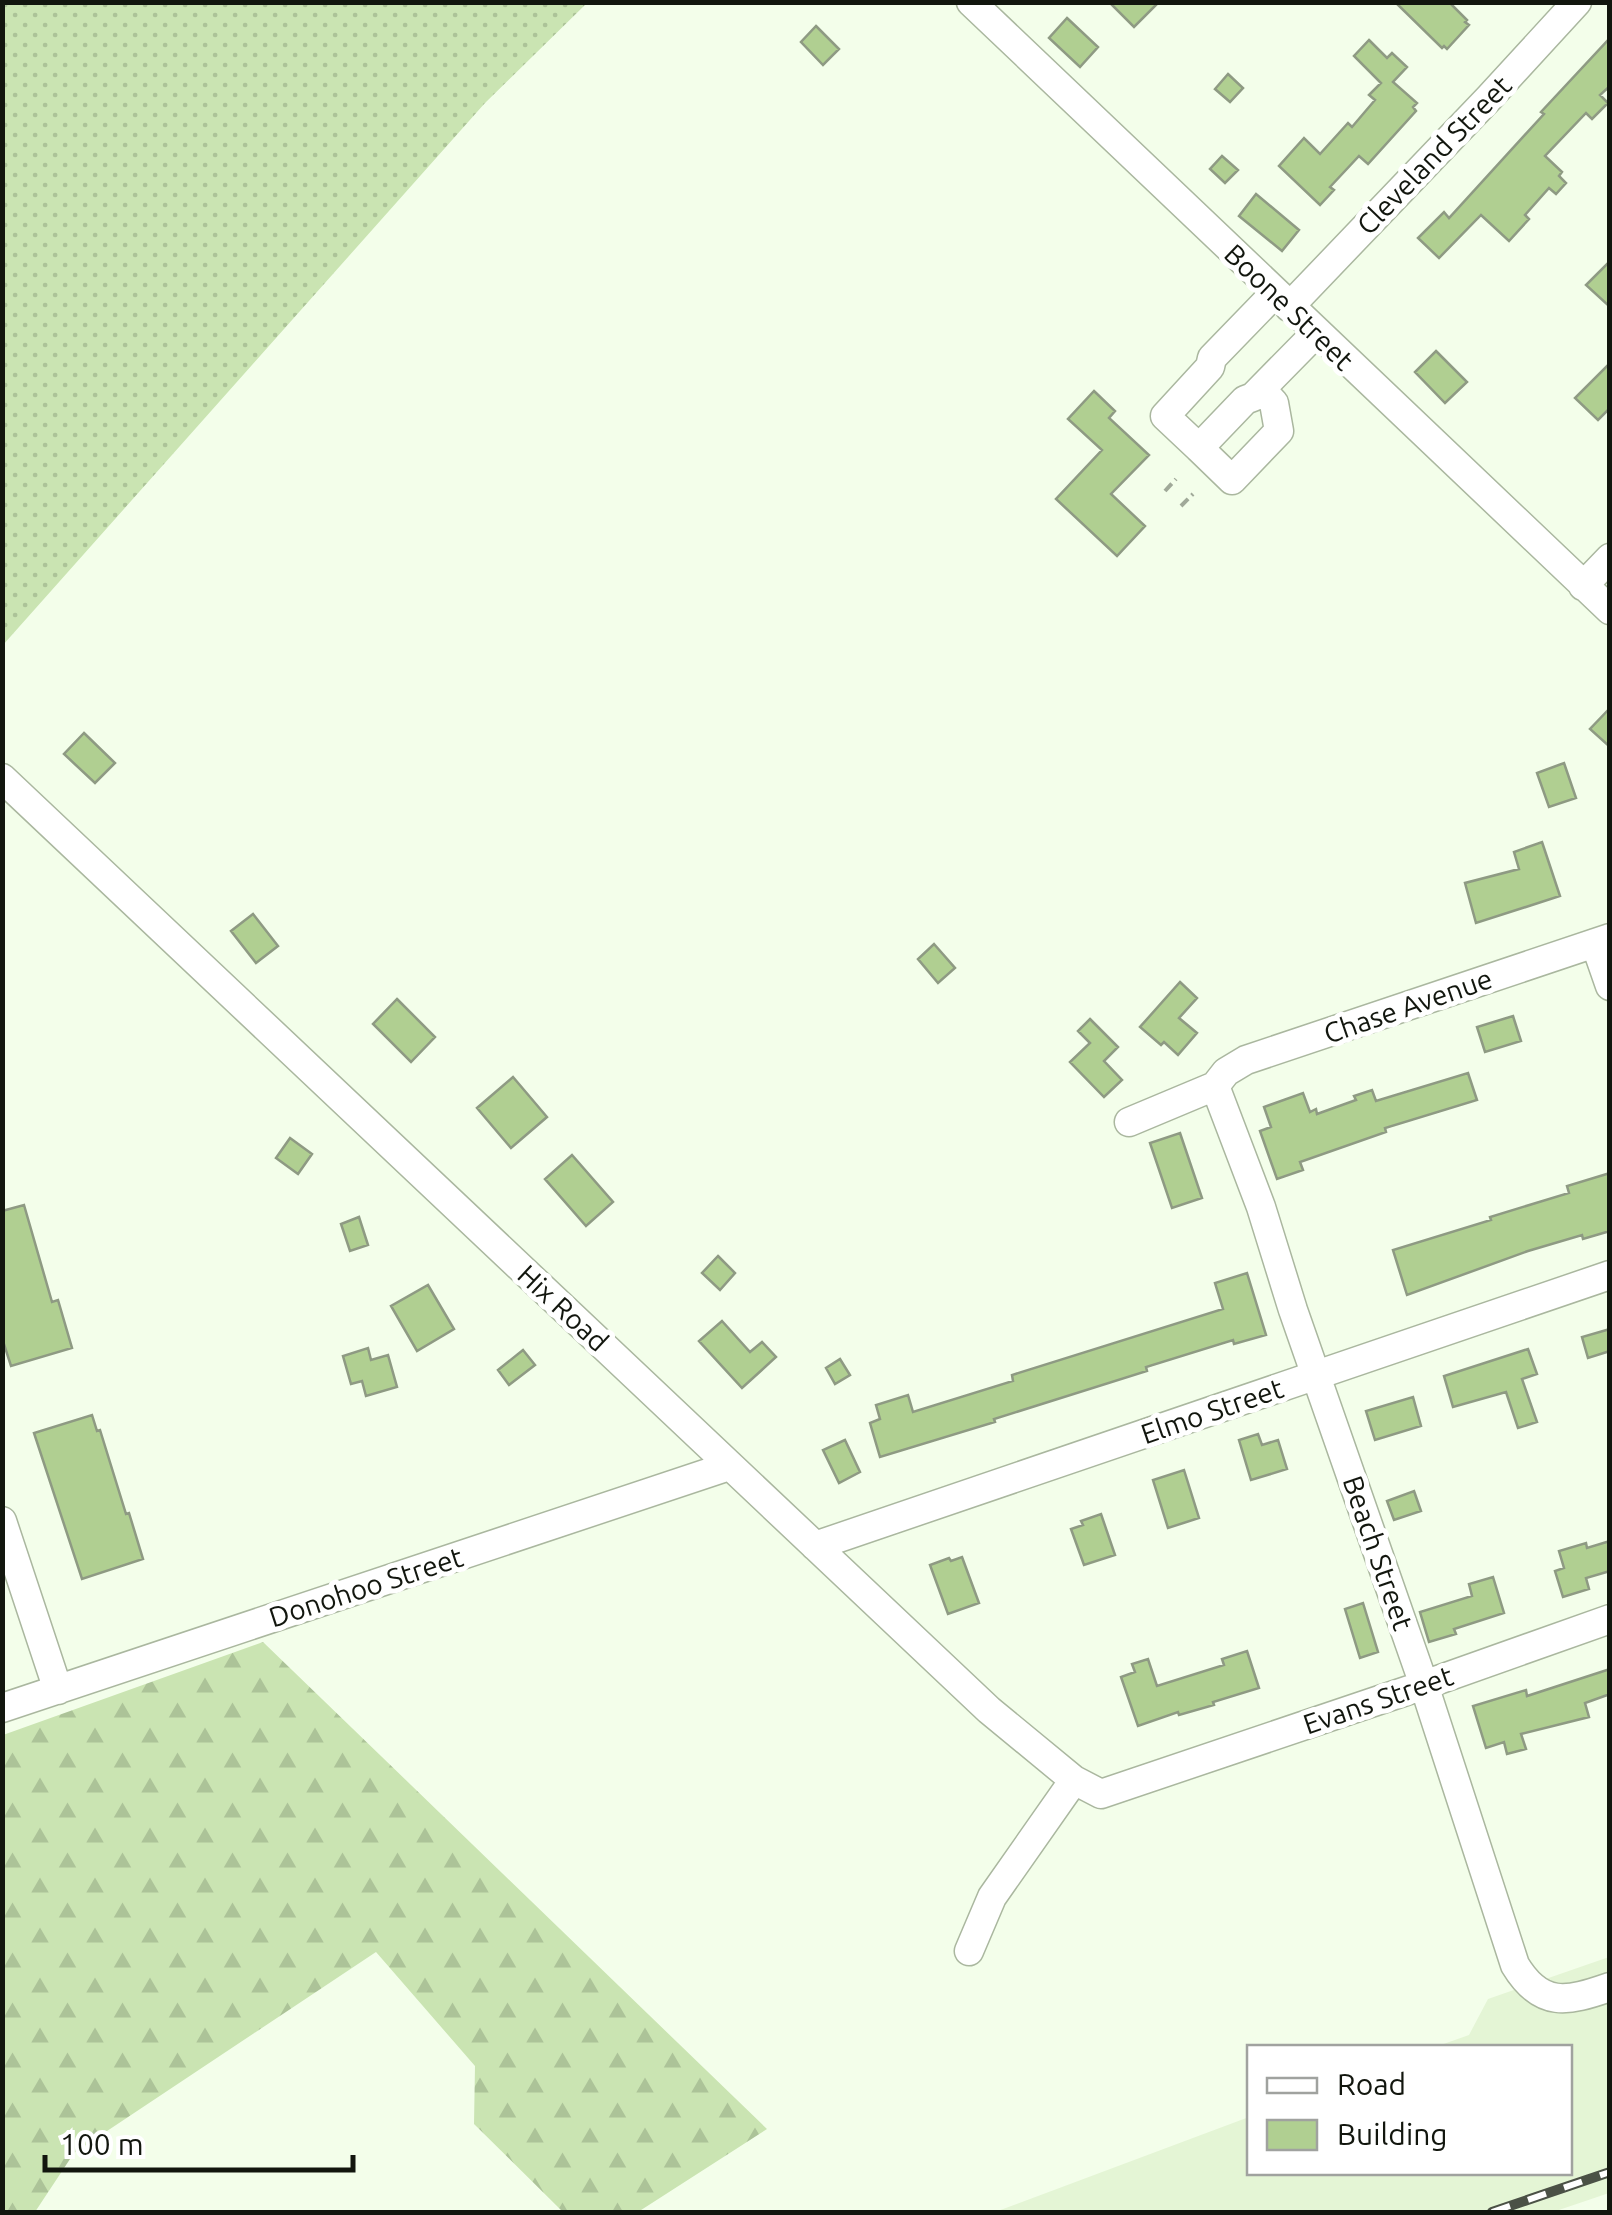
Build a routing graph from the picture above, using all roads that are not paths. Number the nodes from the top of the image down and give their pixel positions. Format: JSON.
{"nodes":[{"id":1,"x":1578,"y":2,"type":"edge"},
{"id":2,"x":975,"y":4,"type":"edge"},
{"id":3,"x":1282,"y":300,"type":"junction"},
{"id":4,"x":1316,"y":333,"type":"junction"},
{"id":5,"x":1260,"y":389,"type":"junction"},
{"id":6,"x":1199,"y":448,"type":"junction"},
{"id":7,"x":1610,"y":558,"type":"edge"},
{"id":8,"x":1584,"y":586,"type":"junction"},
{"id":9,"x":1610,"y":610,"type":"edge"},
{"id":10,"x":2,"y":778,"type":"edge"},
{"id":11,"x":1602,"y":940,"type":"edge"},
{"id":12,"x":1610,"y":986,"type":"edge"},
{"id":13,"x":1215,"y":1086,"type":"junction"},
{"id":14,"x":1129,"y":1122,"type":"dead end"},
{"id":15,"x":1610,"y":1276,"type":"edge"},
{"id":16,"x":1316,"y":1375,"type":"junction"},
{"id":17,"x":729,"y":1466,"type":"junction"},
{"id":18,"x":2,"y":1521,"type":"edge"},
{"id":19,"x":815,"y":1546,"type":"junction"},
{"id":20,"x":1610,"y":1619,"type":"edge"},
{"id":21,"x":1424,"y":1684,"type":"junction"},
{"id":22,"x":58,"y":1690,"type":"junction"},
{"id":23,"x":2,"y":1708,"type":"edge"},
{"id":24,"x":1074,"y":1780,"type":"junction"},
{"id":25,"x":969,"y":1950,"type":"dead end"},
{"id":26,"x":1610,"y":1987,"type":"edge"}],
"edges":[{"from":1,"to":3,"type":"street","name":"Cleveland Street"},
{"from":2,"to":3,"type":"street","name":"Boone Street"},
{"from":3,"to":4,"type":"street","name":"Boone Street"},
{"from":3,"to":6,"type":"street","name":"Cleveland Street"},
{"from":4,"to":5,"type":"street"},
{"from":4,"to":8,"type":"street","name":"Boone Street"},
{"from":5,"to":6,"type":"street"},
{"from":5,"to":6,"type":"street"},
{"from":7,"to":8,"type":"street"},
{"from":8,"to":9,"type":"street","name":"Boone Street"},
{"from":10,"to":17,"type":"street","name":"Hix Road"},
{"from":11,"to":12,"type":"street"},
{"from":11,"to":13,"type":"street","name":"Chase Avenue"},
{"from":13,"to":14,"type":"street","name":"Chase Avenue"},
{"from":13,"to":16,"type":"street","name":"Beach Street"},
{"from":15,"to":16,"type":"street","name":"Elmo Street"},
{"from":16,"to":19,"type":"street","name":"Elmo Street"},
{"from":16,"to":21,"type":"street","name":"Beach Street"},
{"from":17,"to":19,"type":"street","name":"Hix Road"},
{"from":17,"to":22,"type":"street","name":"Donohoo Street"},
{"from":18,"to":22,"type":"street"},
{"from":19,"to":24,"type":"street","name":"Hix Road"},
{"from":20,"to":21,"type":"street","name":"Evans Street"},
{"from":21,"to":24,"type":"street","name":"Evans Street"},
{"from":21,"to":26,"type":"street","name":"Beach Street"},
{"from":22,"to":23,"type":"street","name":"Donohoo Street"},
{"from":24,"to":25,"type":"street"}]}
